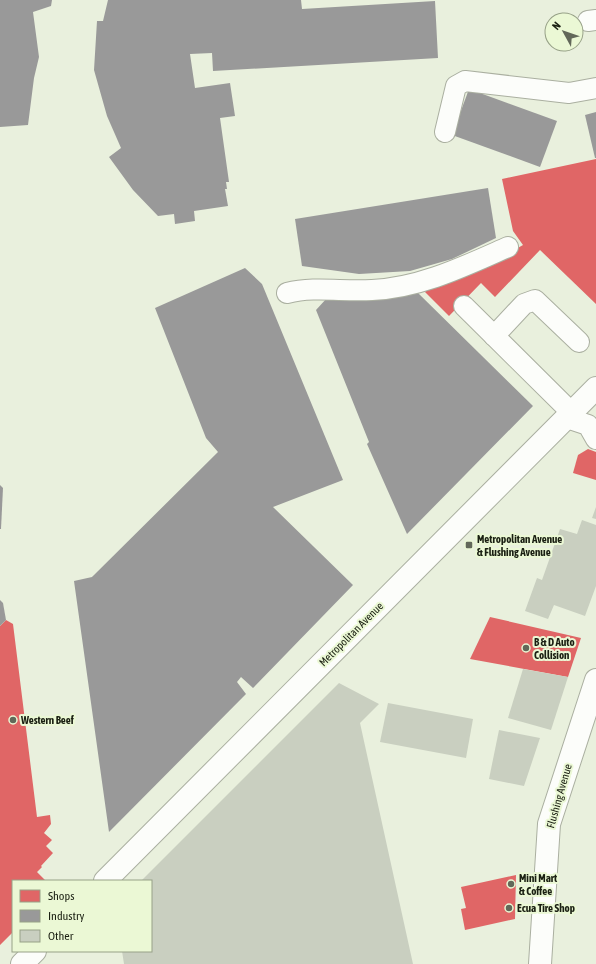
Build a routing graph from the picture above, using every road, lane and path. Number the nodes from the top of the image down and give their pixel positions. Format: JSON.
{"nodes":[{"id":1,"x":596,"y":88,"type":"edge"},
{"id":2,"x":446,"y":132,"type":"dead end"},
{"id":3,"x":508,"y":247,"type":"dead end"},
{"id":4,"x":287,"y":293,"type":"dead end"},
{"id":5,"x":464,"y":306,"type":"dead end"},
{"id":6,"x":494,"y":336,"type":"junction"},
{"id":7,"x":579,"y":342,"type":"dead end"},
{"id":8,"x":596,"y":388,"type":"edge"},
{"id":9,"x":569,"y":415,"type":"junction"},
{"id":10,"x":594,"y":425,"type":"edge"},
{"id":11,"x":596,"y":680,"type":"edge"},
{"id":12,"x":106,"y":880,"type":"edge"},
{"id":13,"x":34,"y":952,"type":"edge"},
{"id":14,"x":22,"y":964,"type":"edge"},
{"id":15,"x":540,"y":964,"type":"edge"}],
"edges":[{"from":1,"to":2,"type":"lane"},
{"from":3,"to":4,"type":"lane"},
{"from":5,"to":6,"type":"lane"},
{"from":6,"to":7,"type":"lane"},
{"from":6,"to":9,"type":"lane"},
{"from":8,"to":9,"type":"main road","name":"Metropolitan Avenue"},
{"from":9,"to":10,"type":"lane"},
{"from":9,"to":12,"type":"main road","name":"Metropolitan Avenue"},
{"from":11,"to":15,"type":"main road","name":"Flushing Avenue"},
{"from":13,"to":14,"type":"main road"}]}
